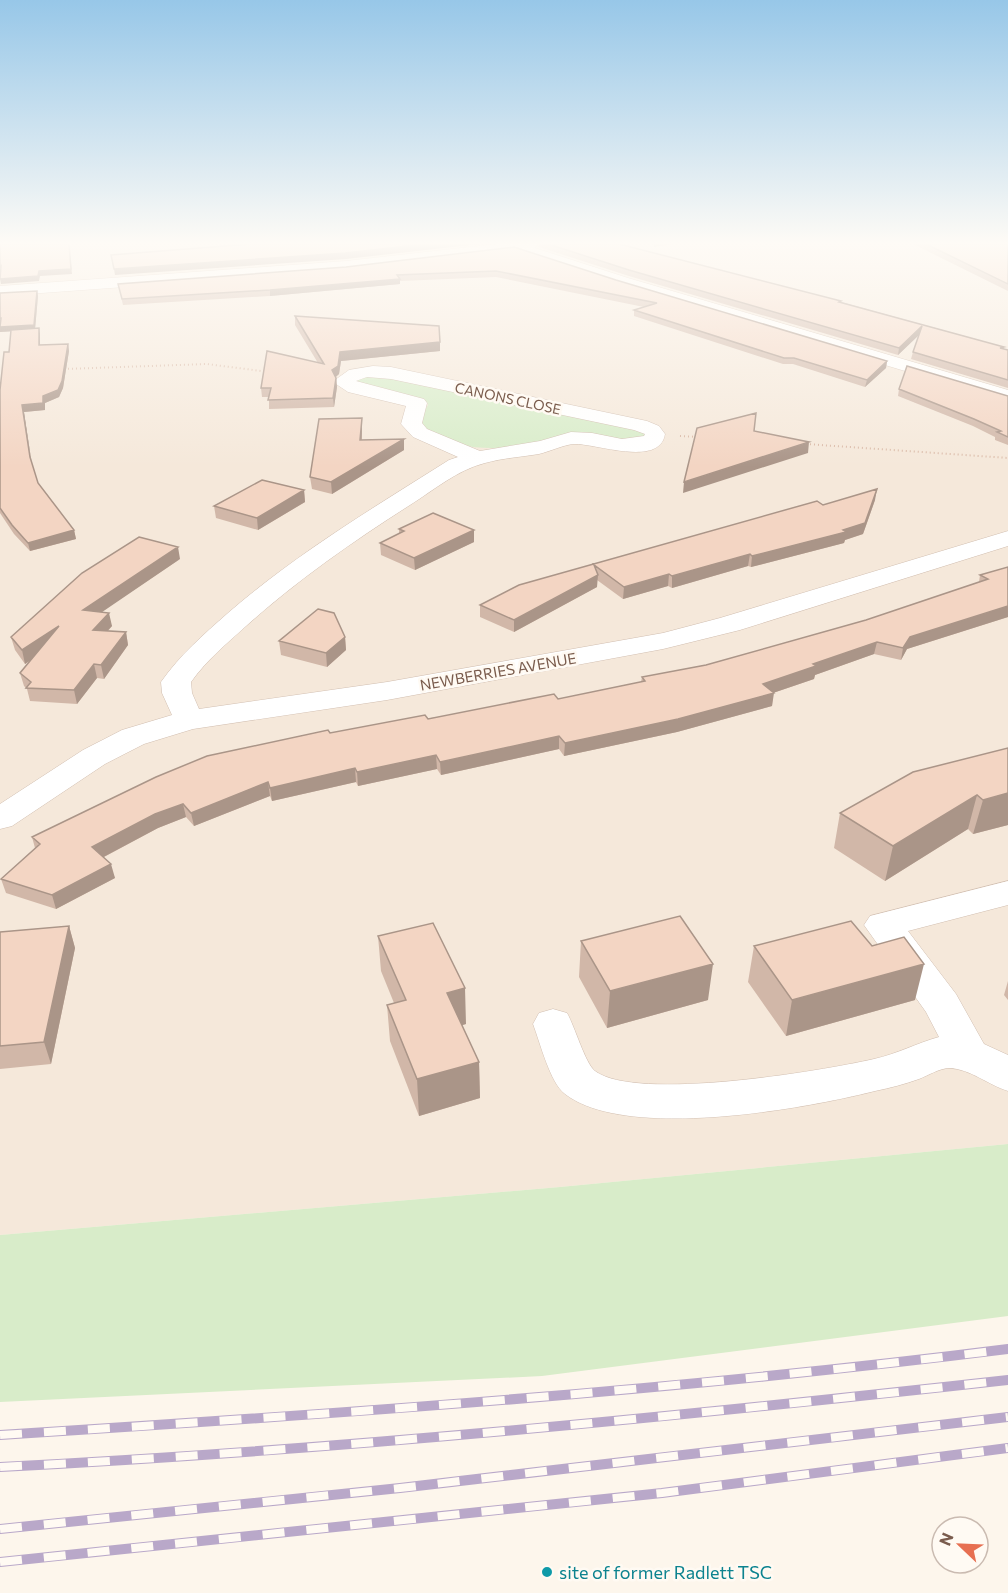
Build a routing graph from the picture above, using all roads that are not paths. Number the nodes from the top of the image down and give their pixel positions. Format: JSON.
{"nodes":[{"id":1,"x":747,"y":318,"type":"edge"},
{"id":2,"x":1008,"y":396,"type":"edge"},
{"id":3,"x":476,"y":457,"type":"junction"},
{"id":4,"x":1008,"y":538,"type":"edge"},
{"id":5,"x":189,"y":720,"type":"junction"},
{"id":6,"x":0,"y":819,"type":"edge"},
{"id":7,"x":1008,"y":893,"type":"edge"},
{"id":8,"x":553,"y":1024,"type":"dead end"},
{"id":9,"x":969,"y":1055,"type":"junction"},
{"id":10,"x":1008,"y":1075,"type":"edge"}],
"edges":[{"from":1,"to":2,"type":"street"},
{"from":3,"to":3,"type":"street","name":"CANONS CLOSE"},
{"from":3,"to":5,"type":"street"},
{"from":4,"to":5,"type":"street","name":"NEWBERRIES AVENUE"},
{"from":5,"to":6,"type":"street","name":"NEWBERRIES AVENUE"},
{"from":7,"to":9,"type":"street"},
{"from":8,"to":9,"type":"street"},
{"from":9,"to":10,"type":"street"}]}
